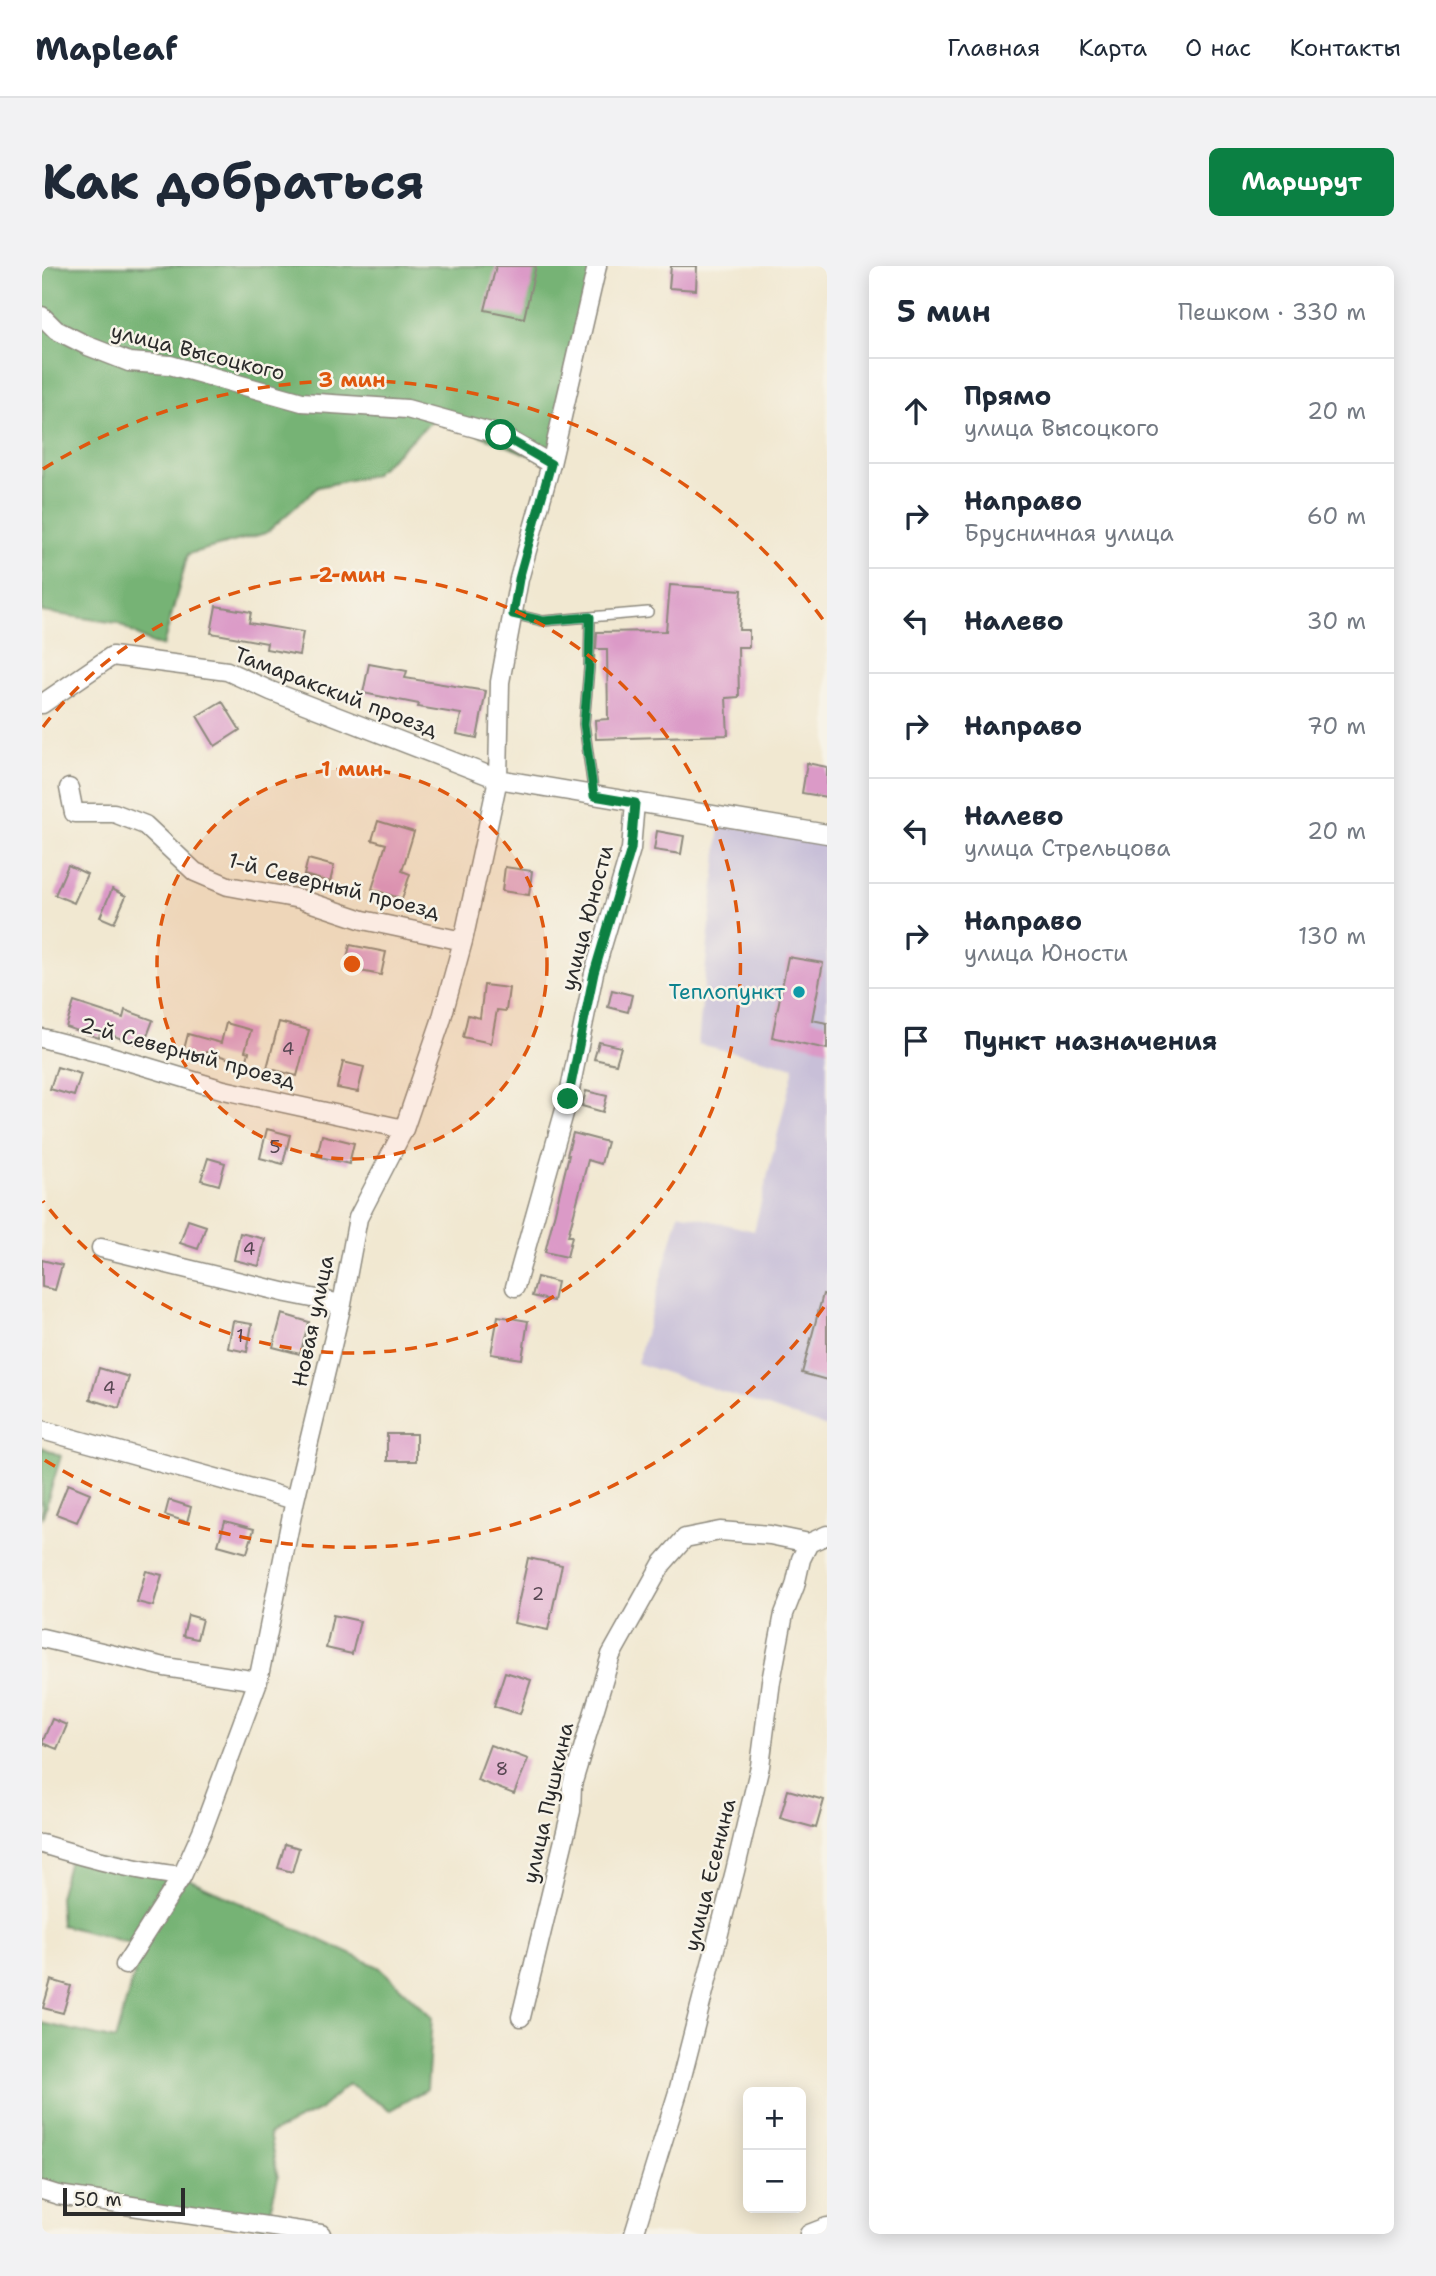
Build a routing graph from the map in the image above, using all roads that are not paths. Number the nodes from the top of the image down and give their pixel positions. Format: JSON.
{"nodes":[{"id":1,"x":597,"y":266,"type":"edge"},
{"id":2,"x":42,"y":316,"type":"edge"},
{"id":3,"x":551,"y":464,"type":"junction"},
{"id":4,"x":648,"y":612,"type":"dead end"},
{"id":5,"x":513,"y":614,"type":"junction"},
{"id":6,"x":590,"y":617,"type":"junction"},
{"id":7,"x":42,"y":704,"type":"edge"},
{"id":8,"x":498,"y":779,"type":"junction"},
{"id":9,"x":69,"y":788,"type":"dead end"},
{"id":10,"x":594,"y":796,"type":"junction"},
{"id":11,"x":635,"y":803,"type":"junction"},
{"id":12,"x":827,"y":834,"type":"edge"},
{"id":13,"x":463,"y":941,"type":"junction"},
{"id":14,"x":42,"y":1038,"type":"edge"},
{"id":15,"x":404,"y":1129,"type":"junction"},
{"id":16,"x":100,"y":1248,"type":"dead end"},
{"id":17,"x":514,"y":1287,"type":"dead end"},
{"id":18,"x":342,"y":1304,"type":"junction"},
{"id":19,"x":42,"y":1430,"type":"edge"},
{"id":20,"x":295,"y":1500,"type":"junction"},
{"id":21,"x":827,"y":1535,"type":"edge"},
{"id":22,"x":809,"y":1543,"type":"junction"},
{"id":23,"x":42,"y":1638,"type":"edge"},
{"id":24,"x":258,"y":1681,"type":"junction"},
{"id":25,"x":42,"y":1844,"type":"edge"},
{"id":26,"x":182,"y":1875,"type":"junction"},
{"id":27,"x":125,"y":1965,"type":"dead end"},
{"id":28,"x":521,"y":2017,"type":"dead end"},
{"id":29,"x":42,"y":2190,"type":"edge"},
{"id":30,"x":827,"y":2227,"type":"edge"},
{"id":31,"x":321,"y":2234,"type":"edge"},
{"id":32,"x":634,"y":2234,"type":"edge"},
{"id":33,"x":809,"y":2234,"type":"edge"}],
"edges":[{"from":1,"to":3,"type":"street","name":"Новая улица"},
{"from":2,"to":3,"type":"street","name":"улица Высоцкого"},
{"from":3,"to":5,"type":"street","name":"Новая улица"},
{"from":4,"to":6,"type":"lane"},
{"from":5,"to":6,"type":"lane"},
{"from":5,"to":8,"type":"street","name":"Новая улица"},
{"from":6,"to":10,"type":"lane"},
{"from":7,"to":8,"type":"street","name":"Тамаракский проезд"},
{"from":8,"to":10,"type":"street","name":"Тамаракский проезд"},
{"from":8,"to":13,"type":"street","name":"Новая улица"},
{"from":9,"to":13,"type":"street","name":"1-й Северный проезд"},
{"from":10,"to":11,"type":"street","name":"Тамаракский проезд"},
{"from":11,"to":12,"type":"street","name":"Тамаракский проезд"},
{"from":11,"to":17,"type":"street","name":"улица Юности"},
{"from":13,"to":15,"type":"street","name":"Новая улица"},
{"from":14,"to":15,"type":"street","name":"2-й Северный проезд"},
{"from":15,"to":18,"type":"street","name":"Новая улица"},
{"from":16,"to":18,"type":"street"},
{"from":18,"to":20,"type":"street","name":"Новая улица"},
{"from":19,"to":20,"type":"street"},
{"from":20,"to":24,"type":"street","name":"Новая улица"},
{"from":21,"to":22,"type":"street"},
{"from":22,"to":28,"type":"street","name":"улица Пушкина"},
{"from":22,"to":32,"type":"street","name":"улица Есенина"},
{"from":23,"to":24,"type":"street"},
{"from":24,"to":26,"type":"street","name":"Новая улица"},
{"from":25,"to":26,"type":"street"},
{"from":26,"to":27,"type":"street","name":"Новая улица"},
{"from":29,"to":31,"type":"street"},
{"from":30,"to":33,"type":"street"}]}
